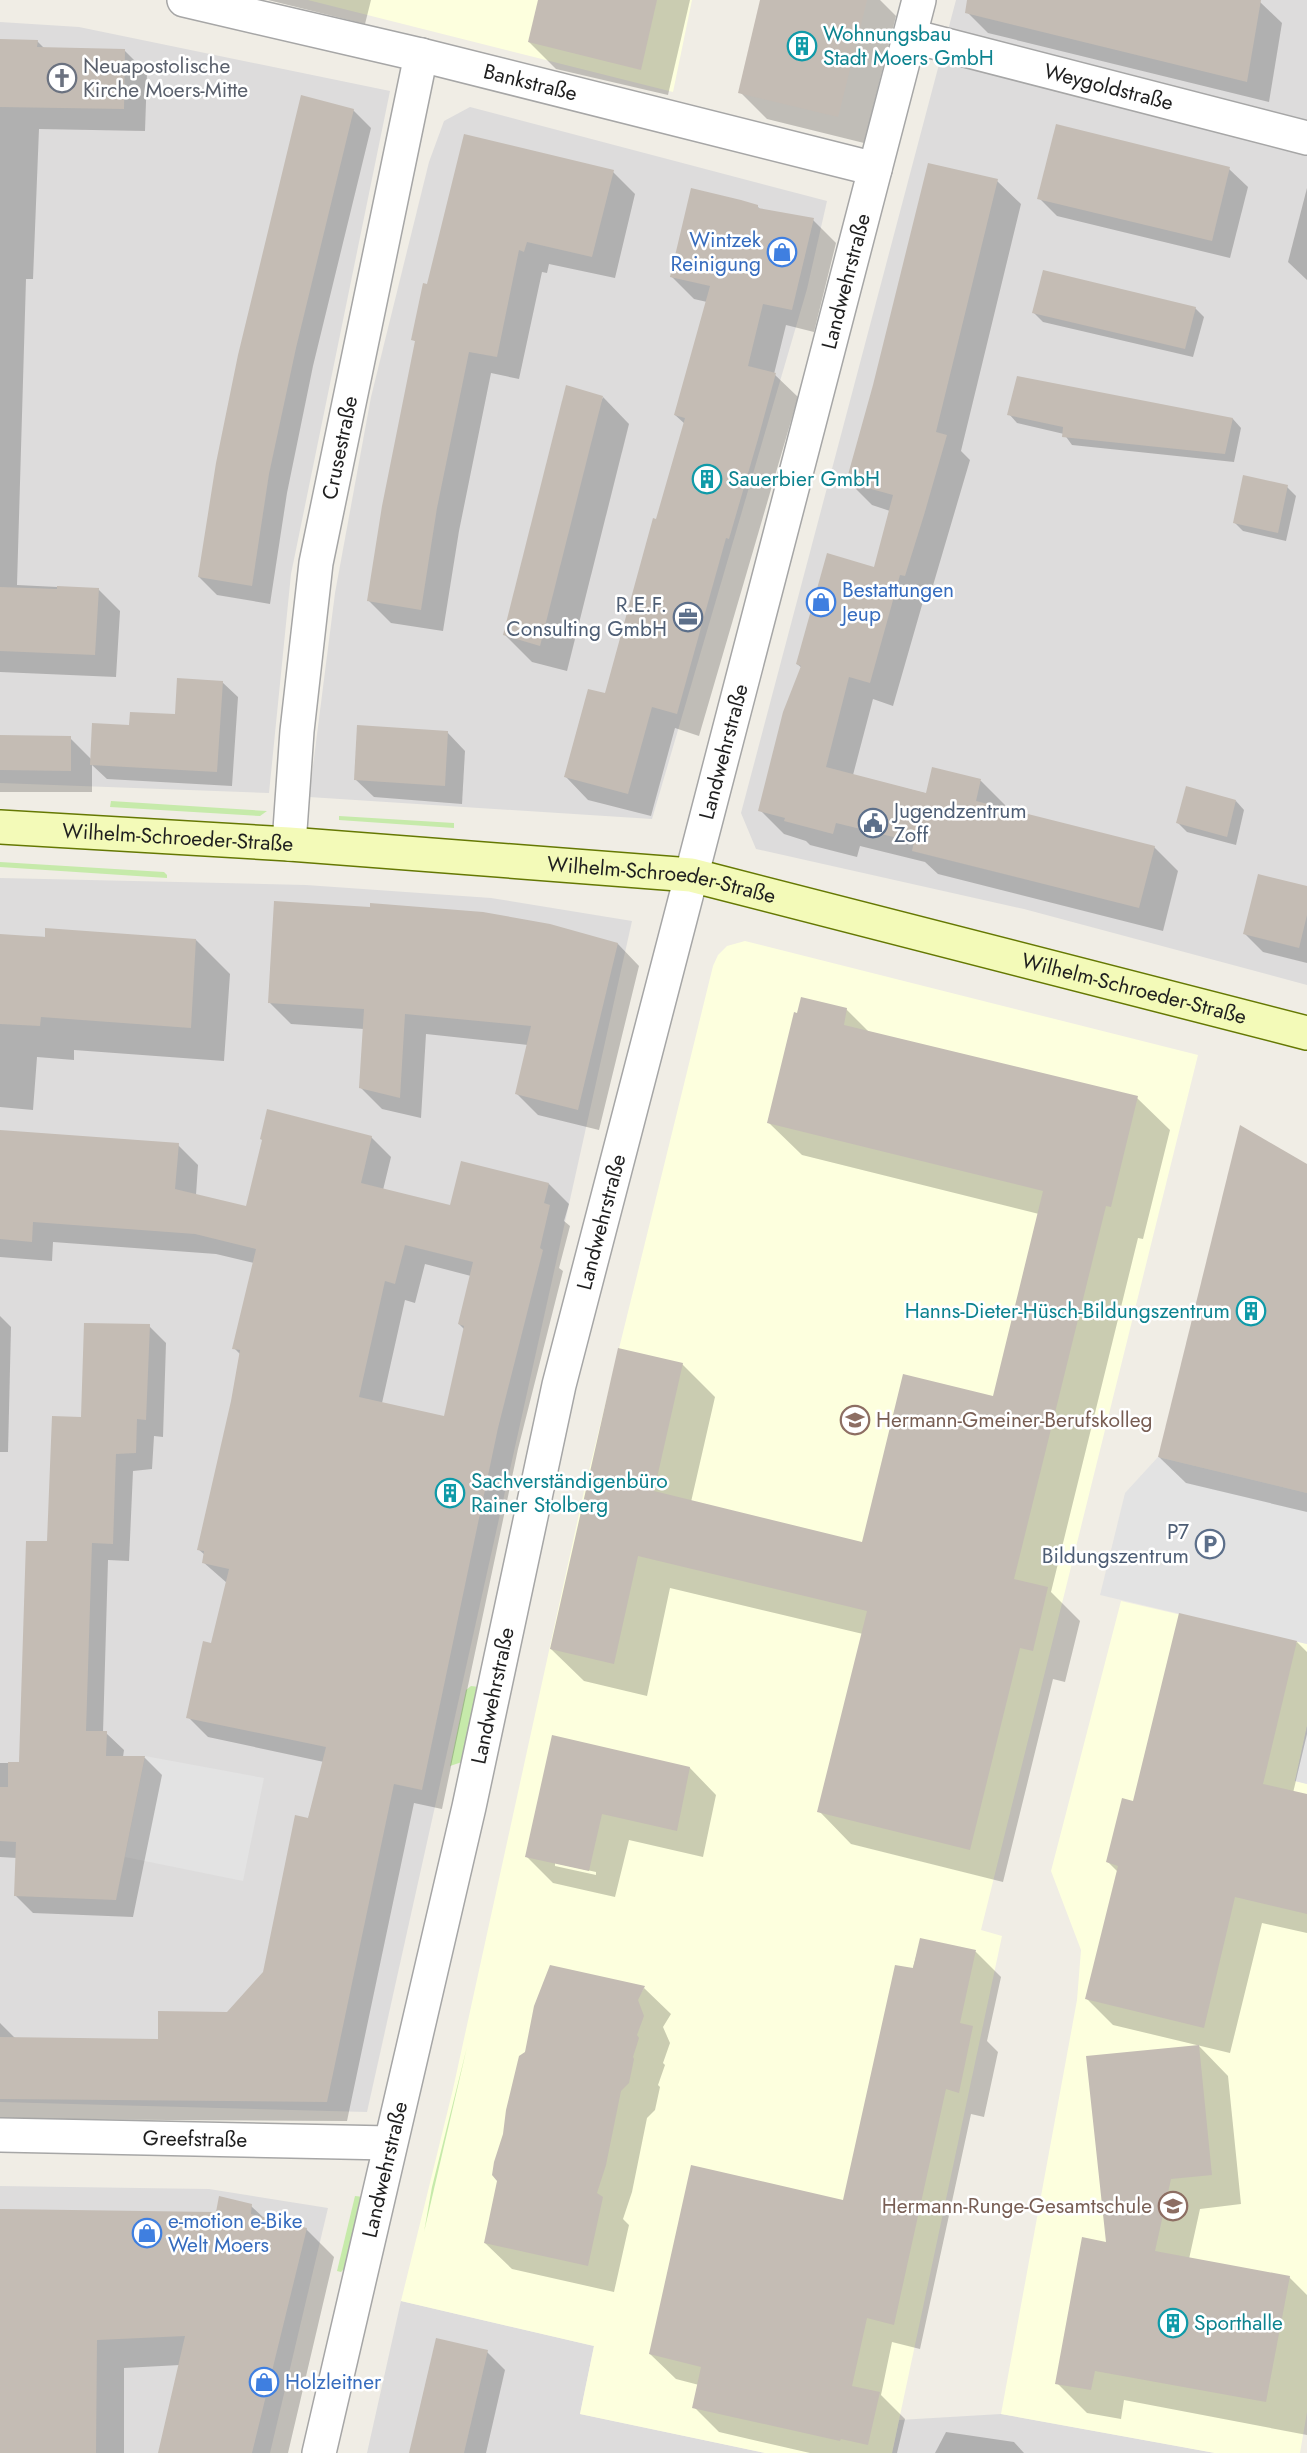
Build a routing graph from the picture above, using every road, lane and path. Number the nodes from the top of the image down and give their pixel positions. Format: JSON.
{"nodes":[{"id":1,"x":184,"y":0,"type":"edge"},
{"id":2,"x":919,"y":0,"type":"edge"},
{"id":3,"x":911,"y":36,"type":"junction"},
{"id":4,"x":421,"y":55,"type":"junction"},
{"id":5,"x":1307,"y":138,"type":"edge"},
{"id":6,"x":875,"y":169,"type":"junction"},
{"id":7,"x":0,"y":826,"type":"edge"},
{"id":8,"x":289,"y":844,"type":"junction"},
{"id":9,"x":691,"y":875,"type":"junction"},
{"id":10,"x":1307,"y":1033,"type":"edge"},
{"id":11,"x":0,"y":2135,"type":"edge"},
{"id":12,"x":390,"y":2143,"type":"junction"},
{"id":13,"x":319,"y":2453,"type":"edge"}],
"edges":[{"from":1,"to":4,"type":"street","name":"Bankstraße"},
{"from":2,"to":3,"type":"street","name":"Landwehrstraße"},
{"from":3,"to":5,"type":"street","name":"Weygoldstraße"},
{"from":3,"to":6,"type":"street","name":"Landwehrstraße"},
{"from":4,"to":6,"type":"street","name":"Bankstraße"},
{"from":4,"to":8,"type":"street","name":"Crusestraße"},
{"from":6,"to":9,"type":"street","name":"Landwehrstraße"},
{"from":7,"to":8,"type":"main road","name":"Wilhelm-Schroeder-Straße"},
{"from":8,"to":9,"type":"main road","name":"Wilhelm-Schroeder-Straße"},
{"from":9,"to":10,"type":"main road","name":"Wilhelm-Schroeder-Straße"},
{"from":9,"to":12,"type":"street","name":"Landwehrstraße"},
{"from":11,"to":12,"type":"street","name":"Greefstraße"},
{"from":12,"to":13,"type":"street","name":"Landwehrstraße"}]}
